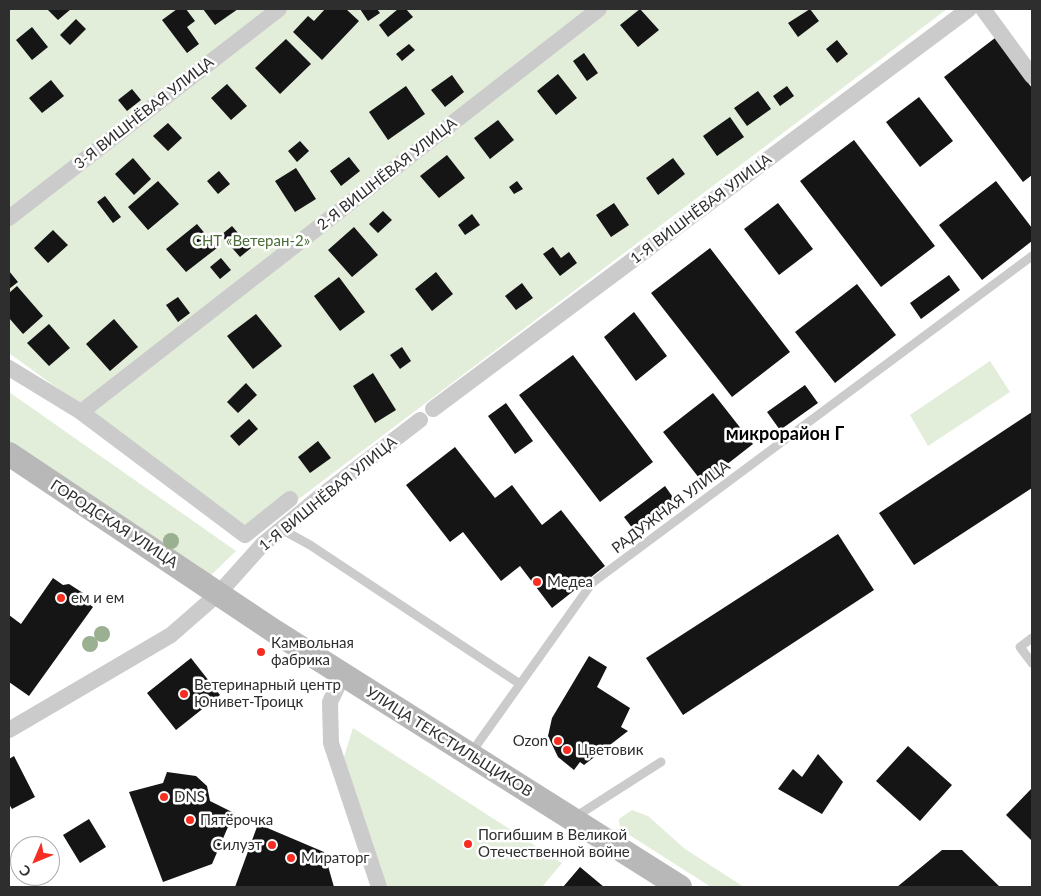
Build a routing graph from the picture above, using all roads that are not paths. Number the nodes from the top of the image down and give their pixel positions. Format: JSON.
{"nodes":[{"id":1,"x":279,"y":9,"type":"edge"},
{"id":2,"x":598,"y":9,"type":"edge"},
{"id":3,"x":969,"y":9,"type":"edge"},
{"id":4,"x":982,"y":9,"type":"edge"},
{"id":5,"x":1032,"y":76,"type":"edge"},
{"id":6,"x":9,"y":218,"type":"edge"},
{"id":7,"x":1032,"y":256,"type":"edge"},
{"id":8,"x":9,"y":368,"type":"edge"},
{"id":9,"x":433,"y":409,"type":"dead end"},
{"id":10,"x":81,"y":412,"type":"junction"},
{"id":11,"x":420,"y":420,"type":"dead end"},
{"id":12,"x":9,"y":454,"type":"edge"},
{"id":13,"x":290,"y":499,"type":"dead end"},
{"id":14,"x":281,"y":529,"type":"junction"},
{"id":15,"x":219,"y":594,"type":"junction"},
{"id":16,"x":1032,"y":638,"type":"edge"},
{"id":17,"x":1032,"y":663,"type":"edge"},
{"id":18,"x":343,"y":675,"type":"junction"},
{"id":19,"x":520,"y":684,"type":"junction"},
{"id":20,"x":9,"y":730,"type":"edge"},
{"id":21,"x":470,"y":756,"type":"junction"},
{"id":22,"x":661,"y":762,"type":"dead end"},
{"id":23,"x":572,"y":820,"type":"junction"},
{"id":24,"x":379,"y":887,"type":"edge"},
{"id":25,"x":680,"y":887,"type":"edge"}],
"edges":[{"from":1,"to":6,"type":"street","name":"3-Я ВИШНЁВАЯ УЛИЦА"},
{"from":2,"to":10,"type":"street","name":"2-Я ВИШНЁВАЯ УЛИЦА"},
{"from":3,"to":9,"type":"street","name":"1-Я ВИШНЁВАЯ УЛИЦА"},
{"from":4,"to":5,"type":"street"},
{"from":7,"to":19,"type":"lane","name":"РАДУЖНАЯ УЛИЦА"},
{"from":8,"to":10,"type":"street"},
{"from":10,"to":13,"type":"street"},
{"from":11,"to":14,"type":"street","name":"1-Я ВИШНЁВАЯ УЛИЦА"},
{"from":12,"to":15,"type":"main road","name":"ГОРОДСКАЯ УЛИЦА"},
{"from":14,"to":15,"type":"street","name":"1-Я ВИШНЁВАЯ УЛИЦА"},
{"from":14,"to":19,"type":"lane"},
{"from":15,"to":18,"type":"main road","name":"УЛИЦА ТЕКСТИЛЬЩИКОВ"},
{"from":15,"to":20,"type":"street","name":"1-Я ВИШНЁВАЯ УЛИЦА"},
{"from":16,"to":17,"type":"lane"},
{"from":18,"to":21,"type":"main road","name":"УЛИЦА ТЕКСТИЛЬЩИКОВ"},
{"from":18,"to":24,"type":"street"},
{"from":19,"to":21,"type":"lane","name":"РАДУЖНАЯ УЛИЦА"},
{"from":21,"to":23,"type":"main road","name":"УЛИЦА ТЕКСТИЛЬЩИКОВ"},
{"from":22,"to":23,"type":"lane"},
{"from":23,"to":25,"type":"main road","name":"УЛИЦА ТЕКСТИЛЬЩИКОВ"}]}
